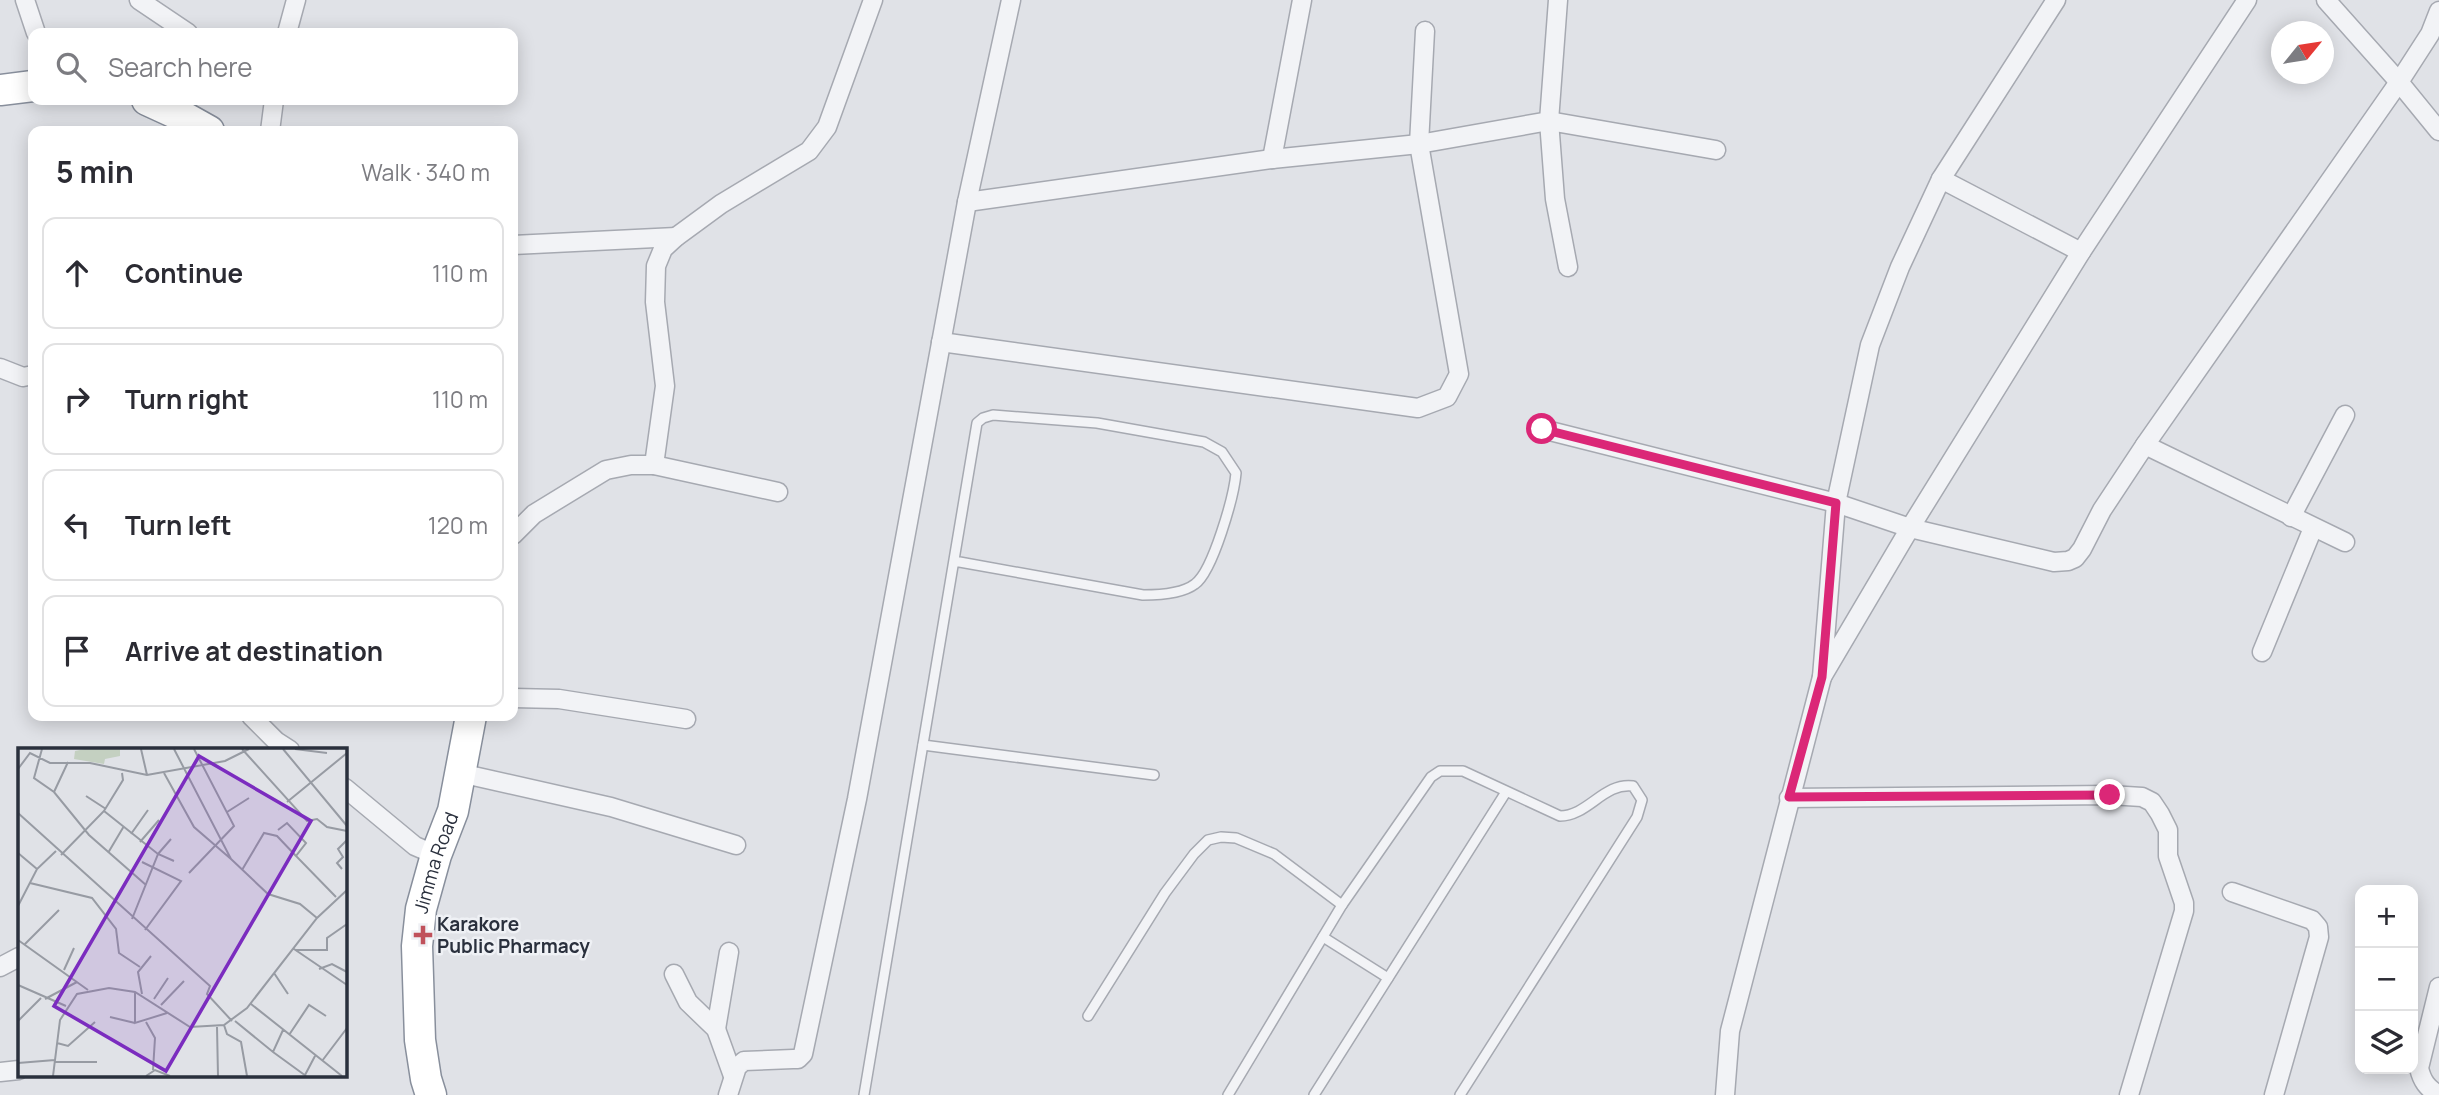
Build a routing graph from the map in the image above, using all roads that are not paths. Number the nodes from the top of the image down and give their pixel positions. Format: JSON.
{"nodes":[{"id":1,"x":25,"y":0,"type":"edge"},
{"id":2,"x":139,"y":0,"type":"edge"},
{"id":3,"x":296,"y":0,"type":"edge"},
{"id":4,"x":873,"y":0,"type":"edge"},
{"id":5,"x":1011,"y":0,"type":"edge"},
{"id":6,"x":1302,"y":0,"type":"edge"},
{"id":7,"x":1558,"y":0,"type":"edge"},
{"id":8,"x":2056,"y":0,"type":"edge"},
{"id":9,"x":2247,"y":0,"type":"edge"},
{"id":10,"x":2326,"y":0,"type":"edge"},
{"id":11,"x":2439,"y":11,"type":"edge"},
{"id":12,"x":34,"y":28,"type":"edge"},
{"id":13,"x":181,"y":28,"type":"edge"},
{"id":14,"x":288,"y":28,"type":"edge"},
{"id":15,"x":1425,"y":31,"type":"dead end"},
{"id":16,"x":2399,"y":82,"type":"junction"},
{"id":17,"x":28,"y":87,"type":"edge"},
{"id":18,"x":0,"y":90,"type":"edge"},
{"id":19,"x":158,"y":105,"type":"edge"},
{"id":20,"x":273,"y":105,"type":"edge"},
{"id":21,"x":1549,"y":121,"type":"junction"},
{"id":22,"x":200,"y":126,"type":"edge"},
{"id":23,"x":271,"y":126,"type":"edge"},
{"id":24,"x":2439,"y":131,"type":"edge"},
{"id":25,"x":1419,"y":144,"type":"junction"},
{"id":26,"x":1716,"y":150,"type":"dead end"},
{"id":27,"x":1272,"y":159,"type":"junction"},
{"id":28,"x":1941,"y":179,"type":"junction"},
{"id":29,"x":967,"y":202,"type":"junction"},
{"id":30,"x":676,"y":237,"type":"junction"},
{"id":31,"x":518,"y":245,"type":"edge"},
{"id":32,"x":2081,"y":252,"type":"junction"},
{"id":33,"x":1567,"y":267,"type":"dead end"},
{"id":34,"x":940,"y":342,"type":"junction"},
{"id":35,"x":0,"y":368,"type":"edge"},
{"id":36,"x":28,"y":376,"type":"edge"},
{"id":37,"x":2345,"y":415,"type":"dead end"},
{"id":38,"x":1542,"y":429,"type":"dead end"},
{"id":39,"x":2145,"y":445,"type":"junction"},
{"id":40,"x":654,"y":465,"type":"junction"},
{"id":41,"x":778,"y":492,"type":"dead end"},
{"id":42,"x":1836,"y":503,"type":"junction"},
{"id":43,"x":2291,"y":517,"type":"junction"},
{"id":44,"x":1910,"y":528,"type":"junction"},
{"id":45,"x":2312,"y":528,"type":"junction"},
{"id":46,"x":518,"y":530,"type":"edge"},
{"id":47,"x":2345,"y":542,"type":"dead end"},
{"id":48,"x":954,"y":561,"type":"junction"},
{"id":49,"x":2262,"y":652,"type":"dead end"},
{"id":50,"x":1822,"y":677,"type":"junction"},
{"id":51,"x":518,"y":698,"type":"edge"},
{"id":52,"x":686,"y":719,"type":"dead end"},
{"id":53,"x":255,"y":721,"type":"edge"},
{"id":54,"x":470,"y":721,"type":"edge"},
{"id":55,"x":923,"y":745,"type":"junction"},
{"id":56,"x":278,"y":747,"type":"edge"},
{"id":57,"x":460,"y":773,"type":"junction"},
{"id":58,"x":1154,"y":775,"type":"dead end"},
{"id":59,"x":346,"y":789,"type":"edge"},
{"id":60,"x":1506,"y":792,"type":"junction"},
{"id":61,"x":1789,"y":797,"type":"junction"},
{"id":62,"x":736,"y":845,"type":"dead end"},
{"id":63,"x":436,"y":855,"type":"junction"},
{"id":64,"x":2232,"y":892,"type":"dead end"},
{"id":65,"x":1342,"y":905,"type":"junction"},
{"id":66,"x":1323,"y":937,"type":"junction"},
{"id":67,"x":729,"y":952,"type":"dead end"},
{"id":68,"x":18,"y":958,"type":"edge"},
{"id":69,"x":0,"y":967,"type":"edge"},
{"id":70,"x":674,"y":974,"type":"dead end"},
{"id":71,"x":1388,"y":978,"type":"junction"},
{"id":72,"x":2439,"y":987,"type":"edge"},
{"id":73,"x":1088,"y":1016,"type":"dead end"},
{"id":74,"x":716,"y":1029,"type":"junction"},
{"id":75,"x":18,"y":1070,"type":"edge"},
{"id":76,"x":0,"y":1072,"type":"edge"},
{"id":77,"x":733,"y":1076,"type":"junction"},
{"id":78,"x":2439,"y":1094,"type":"edge"},
{"id":79,"x":431,"y":1095,"type":"edge"},
{"id":80,"x":729,"y":1095,"type":"edge"},
{"id":81,"x":864,"y":1095,"type":"edge"},
{"id":82,"x":1228,"y":1095,"type":"edge"},
{"id":83,"x":1314,"y":1095,"type":"edge"},
{"id":84,"x":1460,"y":1095,"type":"edge"},
{"id":85,"x":1725,"y":1095,"type":"edge"},
{"id":86,"x":2129,"y":1095,"type":"edge"},
{"id":87,"x":2274,"y":1095,"type":"edge"}],
"edges":[{"from":1,"to":12,"type":"street"},
{"from":2,"to":13,"type":"street"},
{"from":3,"to":14,"type":"street"},
{"from":4,"to":30,"type":"street"},
{"from":5,"to":29,"type":"street"},
{"from":6,"to":27,"type":"street"},
{"from":7,"to":21,"type":"street"},
{"from":8,"to":28,"type":"street"},
{"from":9,"to":32,"type":"street"},
{"from":10,"to":16,"type":"street"},
{"from":11,"to":16,"type":"street"},
{"from":15,"to":25,"type":"street"},
{"from":16,"to":24,"type":"street"},
{"from":16,"to":39,"type":"street"},
{"from":17,"to":18,"type":"highway"},
{"from":19,"to":22,"type":"highway"},
{"from":20,"to":23,"type":"street"},
{"from":21,"to":25,"type":"street"},
{"from":21,"to":26,"type":"street"},
{"from":21,"to":33,"type":"street"},
{"from":25,"to":27,"type":"street"},
{"from":25,"to":34,"type":"street"},
{"from":27,"to":29,"type":"street"},
{"from":28,"to":32,"type":"street"},
{"from":28,"to":42,"type":"street"},
{"from":29,"to":34,"type":"street"},
{"from":30,"to":31,"type":"street"},
{"from":30,"to":40,"type":"street"},
{"from":32,"to":44,"type":"street"},
{"from":34,"to":77,"type":"street"},
{"from":35,"to":36,"type":"street"},
{"from":37,"to":43,"type":"street"},
{"from":38,"to":42,"type":"street"},
{"from":39,"to":43,"type":"street"},
{"from":39,"to":44,"type":"street"},
{"from":40,"to":41,"type":"street"},
{"from":40,"to":46,"type":"street"},
{"from":42,"to":44,"type":"street"},
{"from":42,"to":50,"type":"street"},
{"from":43,"to":45,"type":"street"},
{"from":44,"to":50,"type":"street"},
{"from":45,"to":47,"type":"street"},
{"from":45,"to":49,"type":"street"},
{"from":48,"to":48,"type":"lane"},
{"from":48,"to":55,"type":"lane"},
{"from":50,"to":61,"type":"street"},
{"from":51,"to":52,"type":"street"},
{"from":53,"to":56,"type":"street"},
{"from":54,"to":57,"type":"highway","name":"Jimma Road"},
{"from":55,"to":58,"type":"lane"},
{"from":55,"to":81,"type":"lane"},
{"from":57,"to":62,"type":"street"},
{"from":57,"to":63,"type":"highway","name":"Jimma Road"},
{"from":59,"to":63,"type":"street"},
{"from":60,"to":65,"type":"lane"},
{"from":60,"to":71,"type":"lane"},
{"from":60,"to":84,"type":"lane"},
{"from":61,"to":85,"type":"street"},
{"from":61,"to":86,"type":"street"},
{"from":63,"to":79,"type":"highway","name":"Jimma Road"},
{"from":64,"to":87,"type":"street"},
{"from":65,"to":66,"type":"lane"},
{"from":65,"to":73,"type":"lane"},
{"from":66,"to":71,"type":"lane"},
{"from":66,"to":82,"type":"lane"},
{"from":67,"to":74,"type":"street"},
{"from":68,"to":69,"type":"street"},
{"from":70,"to":74,"type":"street"},
{"from":71,"to":83,"type":"lane"},
{"from":72,"to":78,"type":"street"},
{"from":74,"to":77,"type":"street"},
{"from":75,"to":76,"type":"street"},
{"from":77,"to":80,"type":"street"}]}
